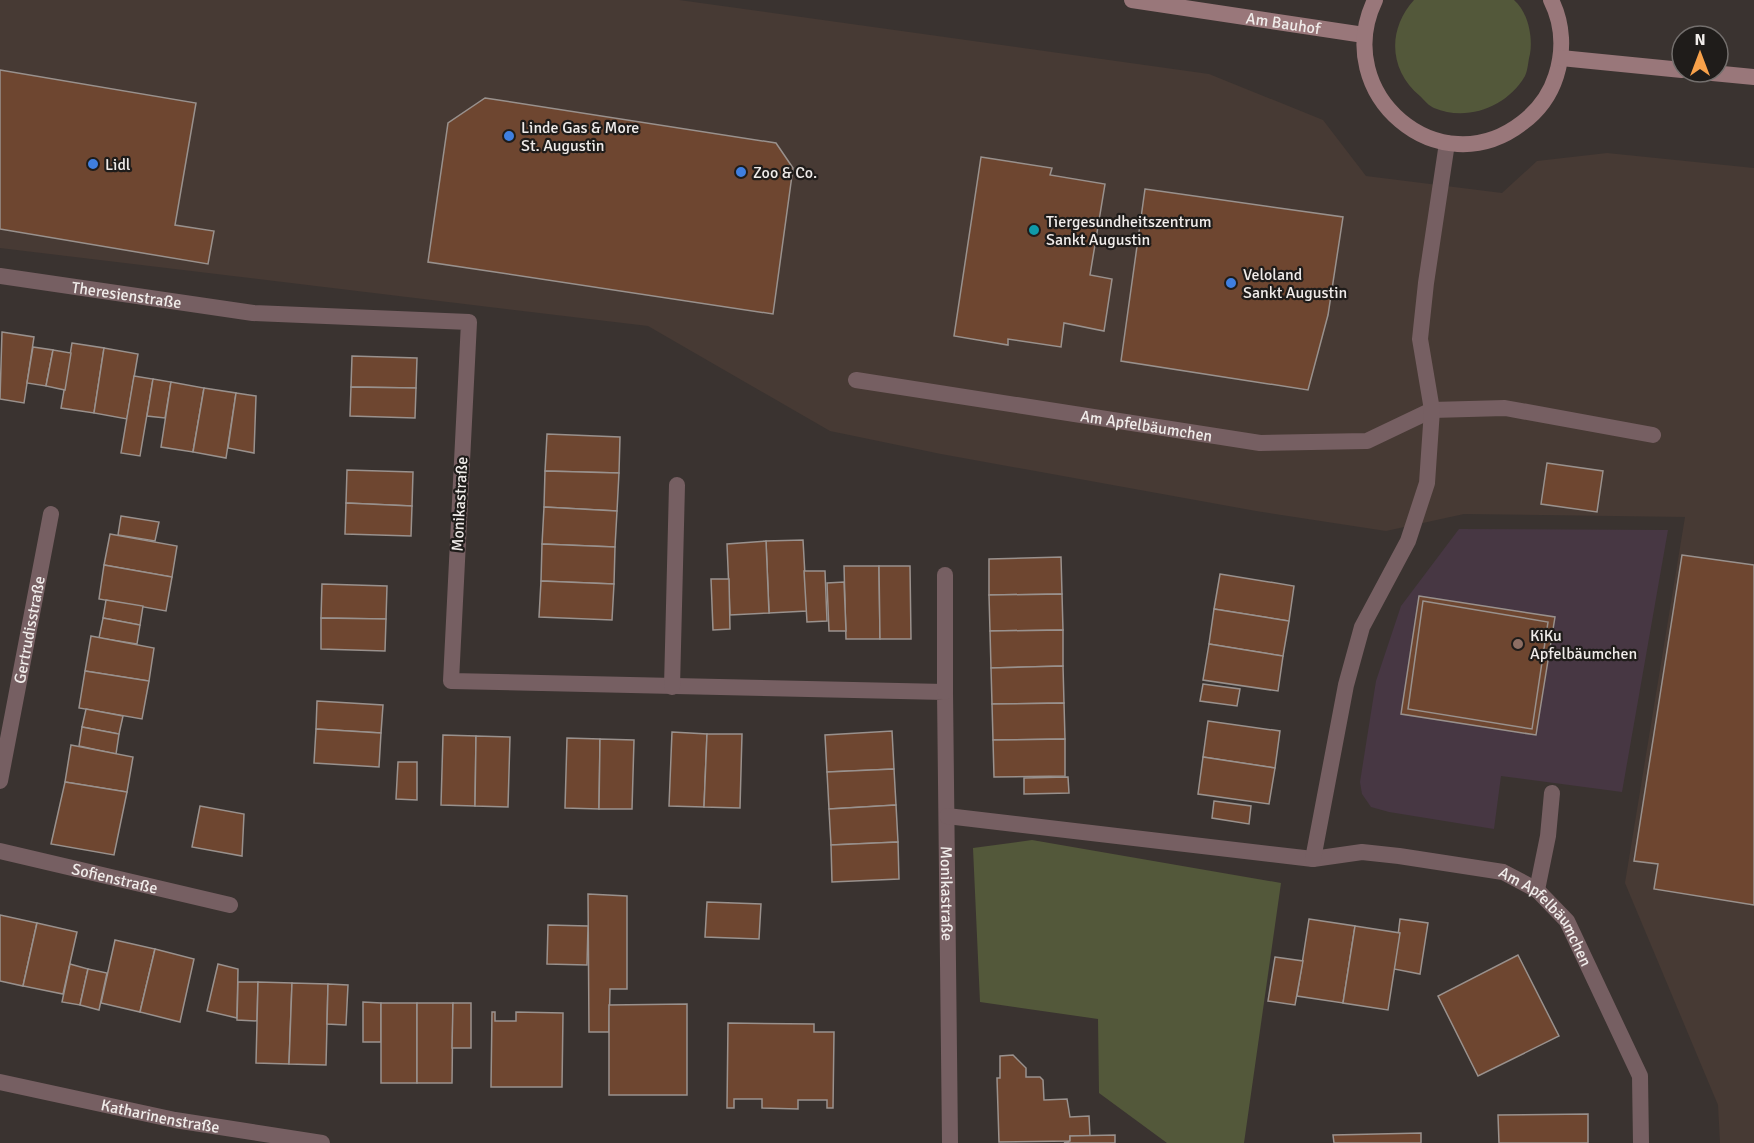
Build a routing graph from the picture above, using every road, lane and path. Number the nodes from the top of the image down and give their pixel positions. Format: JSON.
{"nodes":[{"id":1,"x":1132,"y":0,"type":"edge"},
{"id":2,"x":1375,"y":0,"type":"edge"},
{"id":3,"x":1551,"y":0,"type":"edge"},
{"id":4,"x":1364,"y":35,"type":"junction"},
{"id":5,"x":1561,"y":58,"type":"junction"},
{"id":6,"x":1670,"y":69,"type":"edge"},
{"id":7,"x":1730,"y":75,"type":"edge"},
{"id":8,"x":1754,"y":78,"type":"edge"},
{"id":9,"x":1447,"y":143,"type":"junction"},
{"id":10,"x":0,"y":276,"type":"edge"},
{"id":11,"x":253,"y":313,"type":"joint"},
{"id":12,"x":855,"y":380,"type":"dead end"},
{"id":13,"x":1432,"y":410,"type":"junction"},
{"id":14,"x":1653,"y":435,"type":"dead end"},
{"id":15,"x":678,"y":485,"type":"dead end"},
{"id":16,"x":51,"y":514,"type":"dead end"},
{"id":17,"x":945,"y":575,"type":"dead end"},
{"id":18,"x":672,"y":687,"type":"junction"},
{"id":19,"x":945,"y":692,"type":"junction"},
{"id":20,"x":0,"y":781,"type":"edge"},
{"id":21,"x":1552,"y":793,"type":"dead end"},
{"id":22,"x":948,"y":816,"type":"junction"},
{"id":23,"x":0,"y":851,"type":"edge"},
{"id":24,"x":1313,"y":859,"type":"junction"},
{"id":25,"x":1537,"y":890,"type":"junction"},
{"id":26,"x":230,"y":905,"type":"dead end"},
{"id":27,"x":0,"y":1082,"type":"edge"},
{"id":28,"x":322,"y":1143,"type":"edge"},
{"id":29,"x":950,"y":1143,"type":"edge"},
{"id":30,"x":1641,"y":1143,"type":"edge"}],
"edges":[{"from":1,"to":4,"type":"main road","name":"Am Bauhof"},
{"from":2,"to":4,"type":"main road"},
{"from":3,"to":5,"type":"main road"},
{"from":4,"to":9,"type":"main road"},
{"from":5,"to":6,"type":"main road"},
{"from":5,"to":9,"type":"main road"},
{"from":7,"to":8,"type":"main road"},
{"from":9,"to":13,"type":"street"},
{"from":10,"to":11,"type":"street","name":"Theresienstraße"},
{"from":11,"to":18,"type":"street","name":"Monikastraße"},
{"from":12,"to":13,"type":"street","name":"Am Apfelbäumchen"},
{"from":13,"to":14,"type":"street"},
{"from":13,"to":24,"type":"street"},
{"from":15,"to":18,"type":"street"},
{"from":16,"to":20,"type":"street","name":"Gertrudisstraße"},
{"from":17,"to":19,"type":"street","name":"Monikastraße"},
{"from":18,"to":19,"type":"street","name":"Monikastraße"},
{"from":19,"to":22,"type":"street","name":"Monikastraße"},
{"from":21,"to":25,"type":"street"},
{"from":22,"to":24,"type":"street","name":"Am Apfelbäumchen"},
{"from":22,"to":29,"type":"street","name":"Monikastraße"},
{"from":23,"to":26,"type":"street","name":"Sofienstraße"},
{"from":24,"to":25,"type":"street","name":"Am Apfelbäumchen"},
{"from":25,"to":30,"type":"street","name":"Am Apfelbäumchen"},
{"from":27,"to":28,"type":"street","name":"Katharinenstraße"}]}
